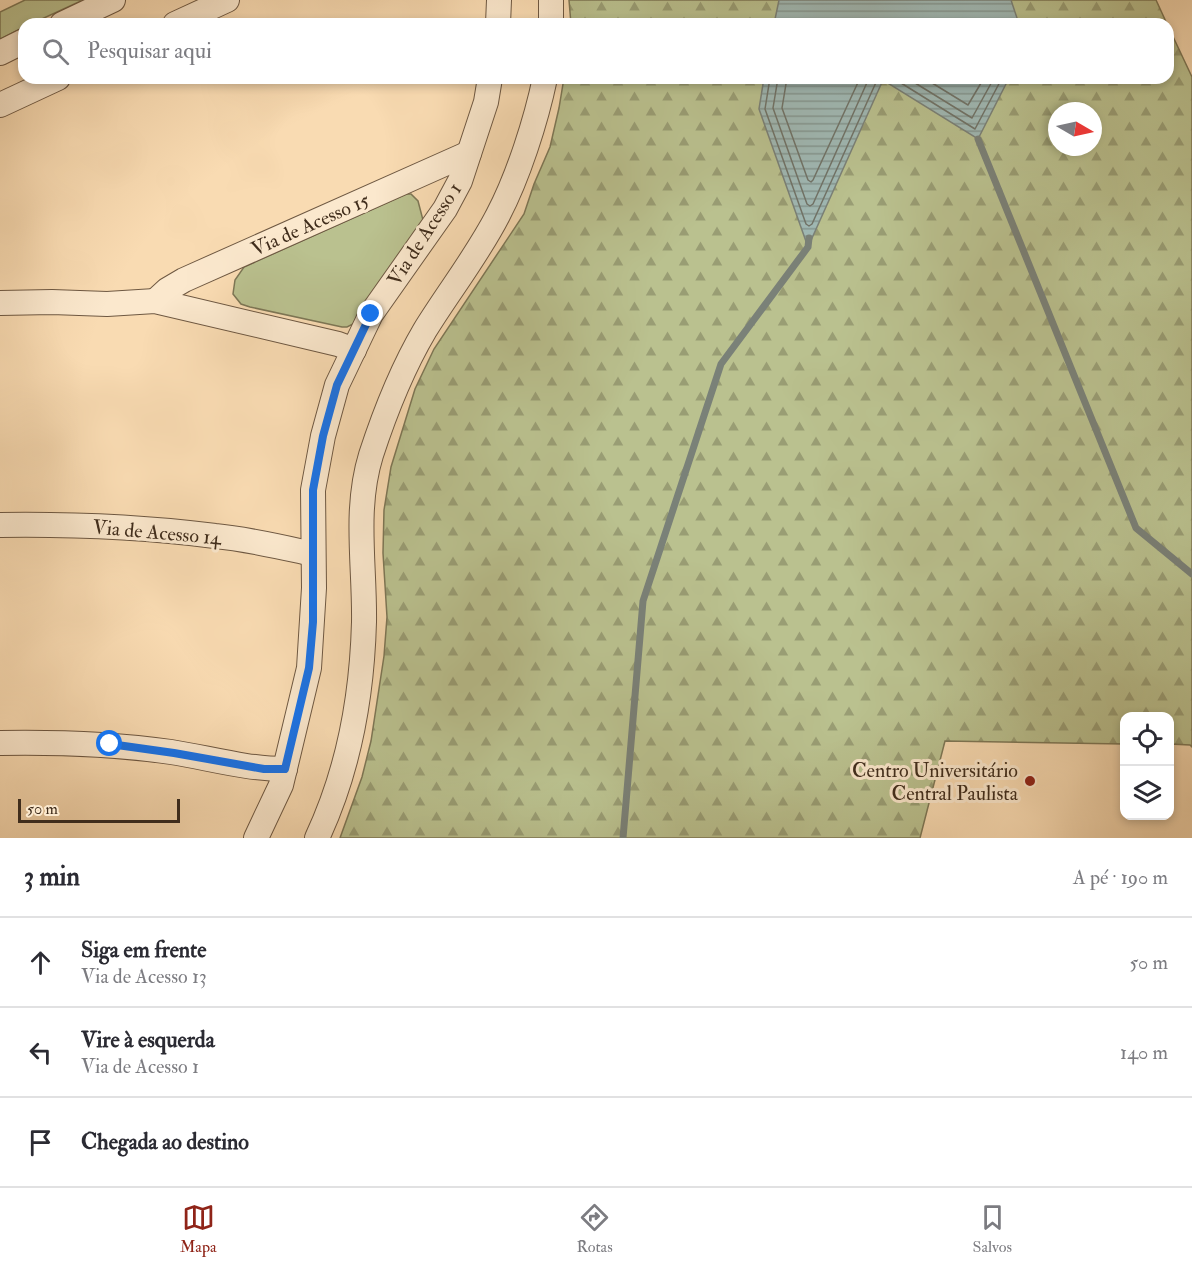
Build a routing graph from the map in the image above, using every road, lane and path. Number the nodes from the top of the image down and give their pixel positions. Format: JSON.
{"nodes":[{"id":1,"x":113,"y":0,"type":"edge"},
{"id":2,"x":228,"y":0,"type":"edge"},
{"id":3,"x":499,"y":0,"type":"edge"},
{"id":4,"x":551,"y":0,"type":"edge"},
{"id":5,"x":75,"y":18,"type":"edge"},
{"id":6,"x":188,"y":18,"type":"edge"},
{"id":7,"x":498,"y":18,"type":"edge"},
{"id":8,"x":551,"y":18,"type":"edge"},
{"id":9,"x":18,"y":44,"type":"edge"},
{"id":10,"x":0,"y":53,"type":"edge"},
{"id":11,"x":45,"y":84,"type":"edge"},
{"id":12,"x":489,"y":84,"type":"edge"},
{"id":13,"x":544,"y":84,"type":"edge"},
{"id":14,"x":0,"y":105,"type":"edge"},
{"id":15,"x":469,"y":153,"type":"junction"},
{"id":16,"x":155,"y":301,"type":"junction"},
{"id":17,"x":0,"y":303,"type":"edge"},
{"id":18,"x":354,"y":350,"type":"junction"},
{"id":19,"x":0,"y":525,"type":"edge"},
{"id":20,"x":314,"y":554,"type":"junction"},
{"id":21,"x":0,"y":743,"type":"edge"},
{"id":22,"x":285,"y":769,"type":"junction"},
{"id":23,"x":256,"y":838,"type":"edge"},
{"id":24,"x":317,"y":838,"type":"edge"}],
"edges":[{"from":1,"to":5,"type":"street"},
{"from":2,"to":6,"type":"street"},
{"from":3,"to":7,"type":"street"},
{"from":4,"to":8,"type":"street"},
{"from":9,"to":10,"type":"street"},
{"from":11,"to":14,"type":"street"},
{"from":12,"to":15,"type":"street","name":"Via de Acesso 1"},
{"from":13,"to":24,"type":"street"},
{"from":15,"to":16,"type":"street","name":"Via de Acesso 15"},
{"from":15,"to":18,"type":"street","name":"Via de Acesso 1"},
{"from":16,"to":17,"type":"street"},
{"from":16,"to":18,"type":"street"},
{"from":18,"to":20,"type":"street","name":"Via de Acesso 1"},
{"from":19,"to":20,"type":"street","name":"Via de Acesso 14"},
{"from":20,"to":22,"type":"street","name":"Via de Acesso 1"},
{"from":21,"to":22,"type":"street"},
{"from":22,"to":23,"type":"street","name":"Via de Acesso 1"}]}
